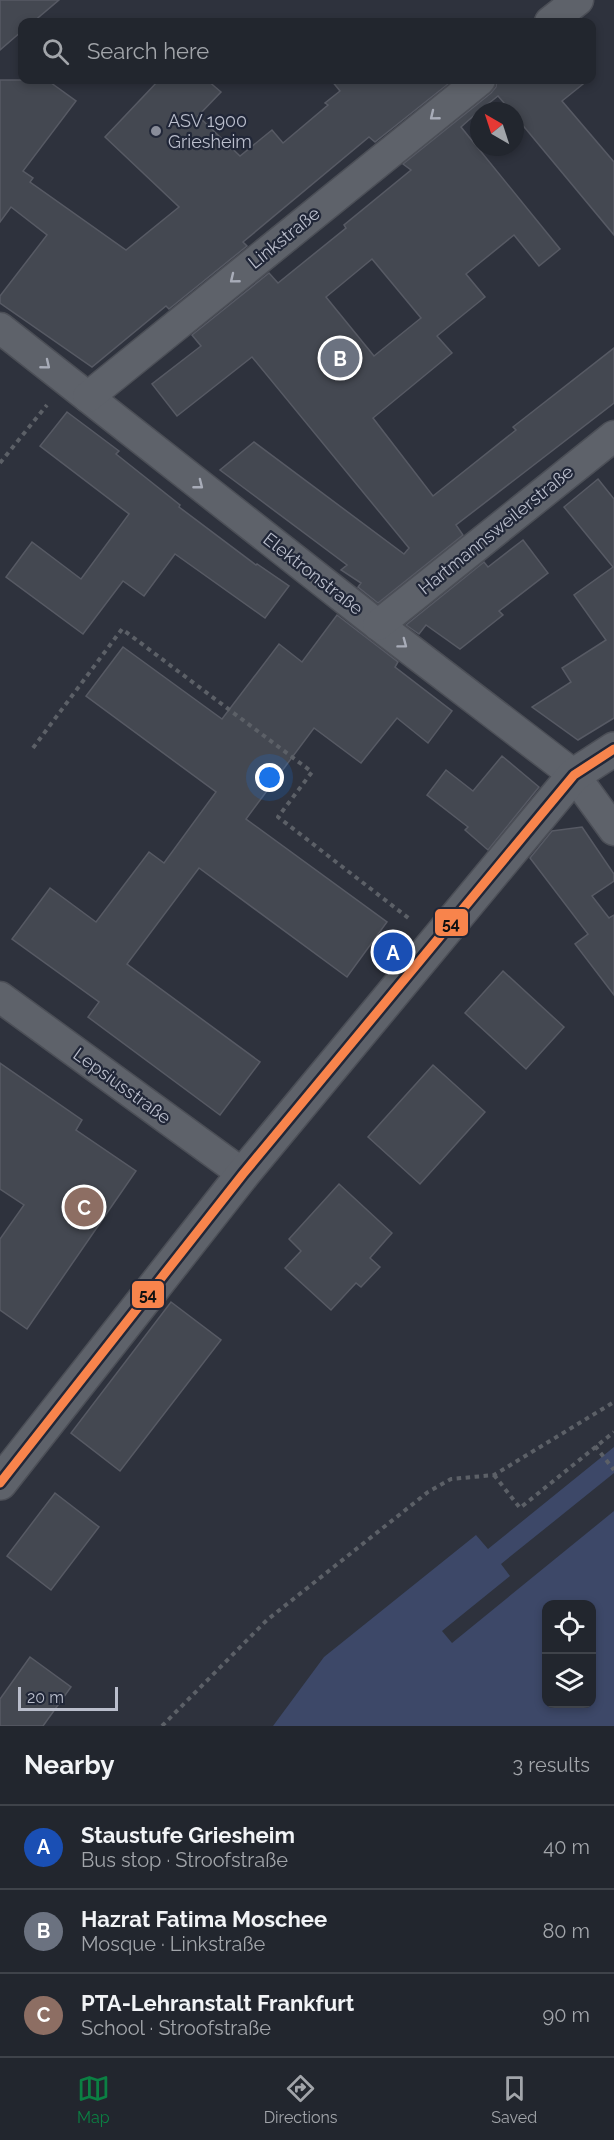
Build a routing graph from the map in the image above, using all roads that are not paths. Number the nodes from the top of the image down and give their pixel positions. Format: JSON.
{"nodes":[{"id":1,"x":578,"y":0,"type":"edge"},
{"id":2,"x":555,"y":18,"type":"edge"},
{"id":3,"x":475,"y":84,"type":"edge"},
{"id":4,"x":0,"y":328,"type":"edge"},
{"id":5,"x":77,"y":389,"type":"junction"},
{"id":6,"x":614,"y":436,"type":"edge"},
{"id":7,"x":378,"y":625,"type":"junction"},
{"id":8,"x":614,"y":749,"type":"edge"},
{"id":9,"x":574,"y":775,"type":"junction"},
{"id":10,"x":614,"y":830,"type":"edge"},
{"id":11,"x":0,"y":998,"type":"edge"},
{"id":12,"x":243,"y":1174,"type":"junction"},
{"id":13,"x":0,"y":1483,"type":"edge"}],
"edges":[{"from":1,"to":2,"type":"street"},
{"from":3,"to":5,"type":"street","name":"Linkstraße","one_way":true},
{"from":4,"to":5,"type":"street","name":"Elektronstraße","one_way":true},
{"from":5,"to":7,"type":"street","name":"Elektronstraße","one_way":true},
{"from":6,"to":7,"type":"street","name":"Hartmannsweilerstraße"},
{"from":7,"to":9,"type":"street","name":"Elektronstraße","one_way":true},
{"from":8,"to":9,"type":"street"},
{"from":9,"to":10,"type":"street","name":"Elektronstraße"},
{"from":9,"to":12,"type":"street"},
{"from":11,"to":12,"type":"street","name":"Lepsiusstraße"},
{"from":12,"to":13,"type":"street"}]}
